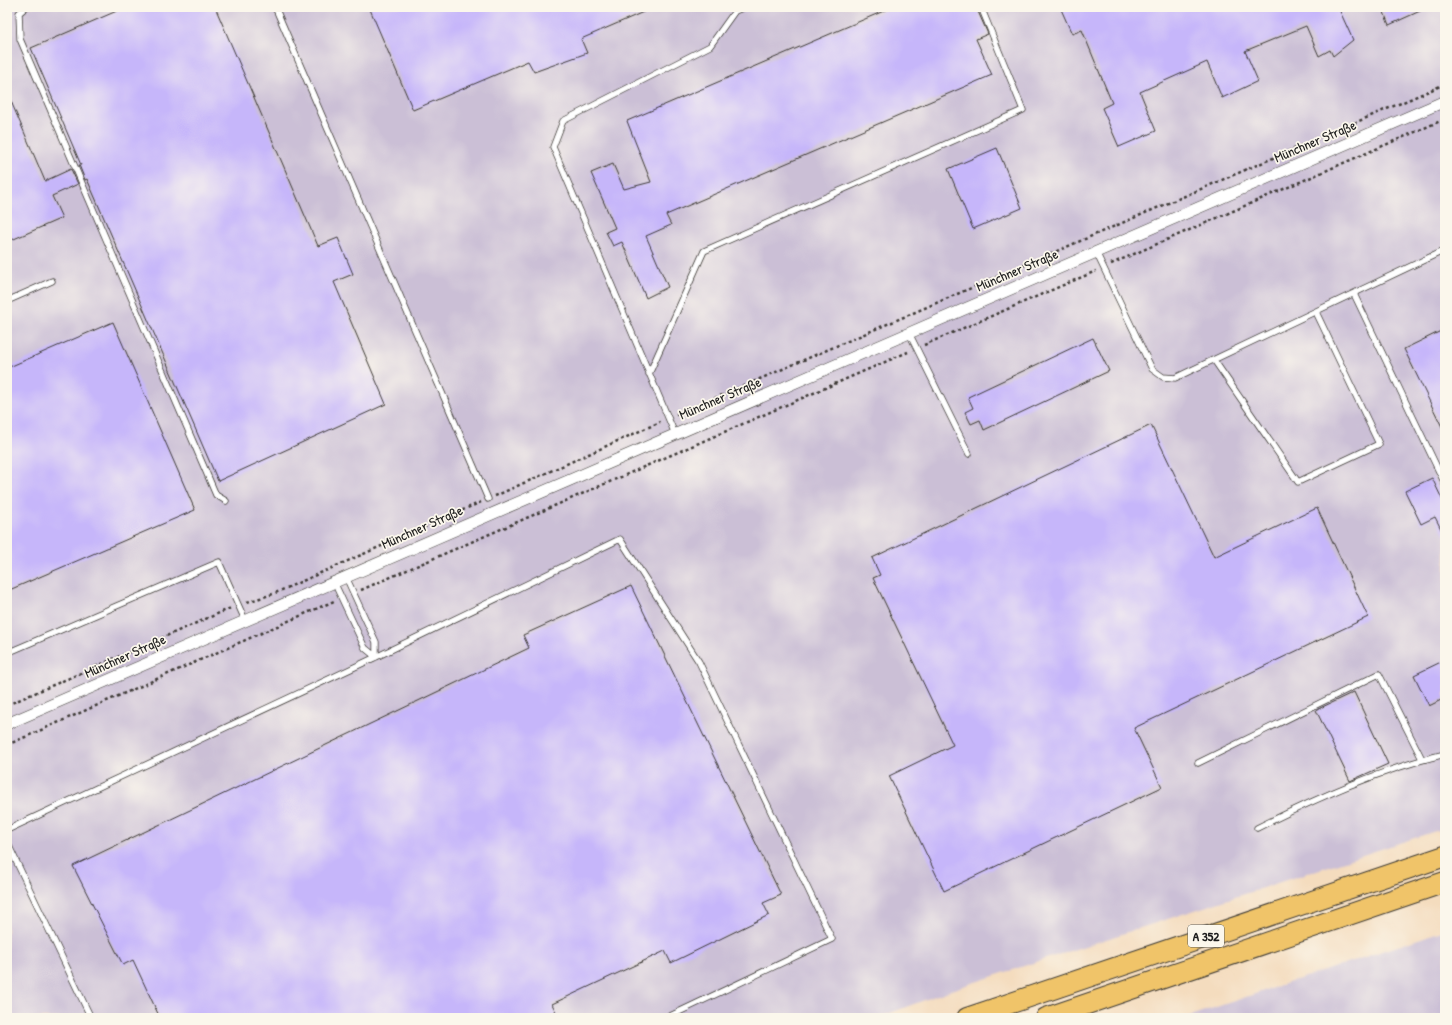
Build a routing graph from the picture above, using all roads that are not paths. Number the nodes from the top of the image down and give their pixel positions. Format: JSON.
{"nodes":[{"id":1,"x":26,"y":7,"type":"edge"},
{"id":2,"x":275,"y":7,"type":"edge"},
{"id":3,"x":745,"y":7,"type":"edge"},
{"id":4,"x":981,"y":7,"type":"edge"},
{"id":5,"x":1445,"y":101,"type":"edge"},
{"id":6,"x":1445,"y":250,"type":"edge"},
{"id":7,"x":1096,"y":252,"type":"junction"},
{"id":8,"x":52,"y":281,"type":"dead end"},
{"id":9,"x":1354,"y":294,"type":"junction"},
{"id":10,"x":7,"y":301,"type":"edge"},
{"id":11,"x":1316,"y":312,"type":"junction"},
{"id":12,"x":909,"y":333,"type":"junction"},
{"id":13,"x":1214,"y":360,"type":"junction"},
{"id":14,"x":649,"y":374,"type":"junction"},
{"id":15,"x":676,"y":434,"type":"junction"},
{"id":16,"x":969,"y":454,"type":"dead end"},
{"id":17,"x":1445,"y":484,"type":"edge"},
{"id":18,"x":488,"y":499,"type":"road end"},
{"id":19,"x":226,"y":501,"type":"dead end"},
{"id":20,"x":346,"y":576,"type":"junction"},
{"id":21,"x":334,"y":582,"type":"junction"},
{"id":22,"x":245,"y":620,"type":"junction"},
{"id":23,"x":7,"y":652,"type":"edge"},
{"id":24,"x":376,"y":657,"type":"junction"},
{"id":25,"x":7,"y":724,"type":"edge"},
{"id":26,"x":1445,"y":754,"type":"edge"},
{"id":27,"x":1422,"y":760,"type":"junction"},
{"id":28,"x":1198,"y":763,"type":"dead end"},
{"id":29,"x":1256,"y":828,"type":"dead end"},
{"id":30,"x":7,"y":830,"type":"edge"},
{"id":31,"x":7,"y":842,"type":"edge"},
{"id":32,"x":1445,"y":856,"type":"edge"},
{"id":33,"x":1445,"y":882,"type":"edge"},
{"id":34,"x":91,"y":1018,"type":"edge"},
{"id":35,"x":666,"y":1018,"type":"edge"},
{"id":36,"x":967,"y":1018,"type":"edge"},
{"id":37,"x":1046,"y":1018,"type":"edge"}],
"edges":[{"from":1,"to":19,"type":"lane"},
{"from":2,"to":18,"type":"lane"},
{"from":3,"to":14,"type":"lane"},
{"from":4,"to":14,"type":"lane"},
{"from":5,"to":7,"type":"street","name":"Münchner Straße"},
{"from":6,"to":9,"type":"lane"},
{"from":7,"to":12,"type":"street","name":"Münchner Straße"},
{"from":7,"to":13,"type":"lane"},
{"from":8,"to":10,"type":"lane"},
{"from":9,"to":11,"type":"lane"},
{"from":9,"to":17,"type":"lane"},
{"from":11,"to":13,"type":"lane"},
{"from":11,"to":13,"type":"lane"},
{"from":12,"to":15,"type":"street","name":"Münchner Straße"},
{"from":12,"to":16,"type":"lane"},
{"from":14,"to":15,"type":"lane"},
{"from":15,"to":20,"type":"street","name":"Münchner Straße"},
{"from":20,"to":21,"type":"street","name":"Münchner Straße"},
{"from":20,"to":24,"type":"lane"},
{"from":21,"to":22,"type":"street","name":"Münchner Straße"},
{"from":21,"to":24,"type":"lane"},
{"from":22,"to":23,"type":"lane"},
{"from":22,"to":25,"type":"street","name":"Münchner Straße"},
{"from":24,"to":30,"type":"lane"},
{"from":24,"to":35,"type":"lane"},
{"from":26,"to":27,"type":"lane"},
{"from":27,"to":28,"type":"lane"},
{"from":27,"to":29,"type":"lane"},
{"from":31,"to":34,"type":"lane"},
{"from":32,"to":36,"type":"highway","number":"A 352"},
{"from":33,"to":37,"type":"highway","number":"A 352"}]}
